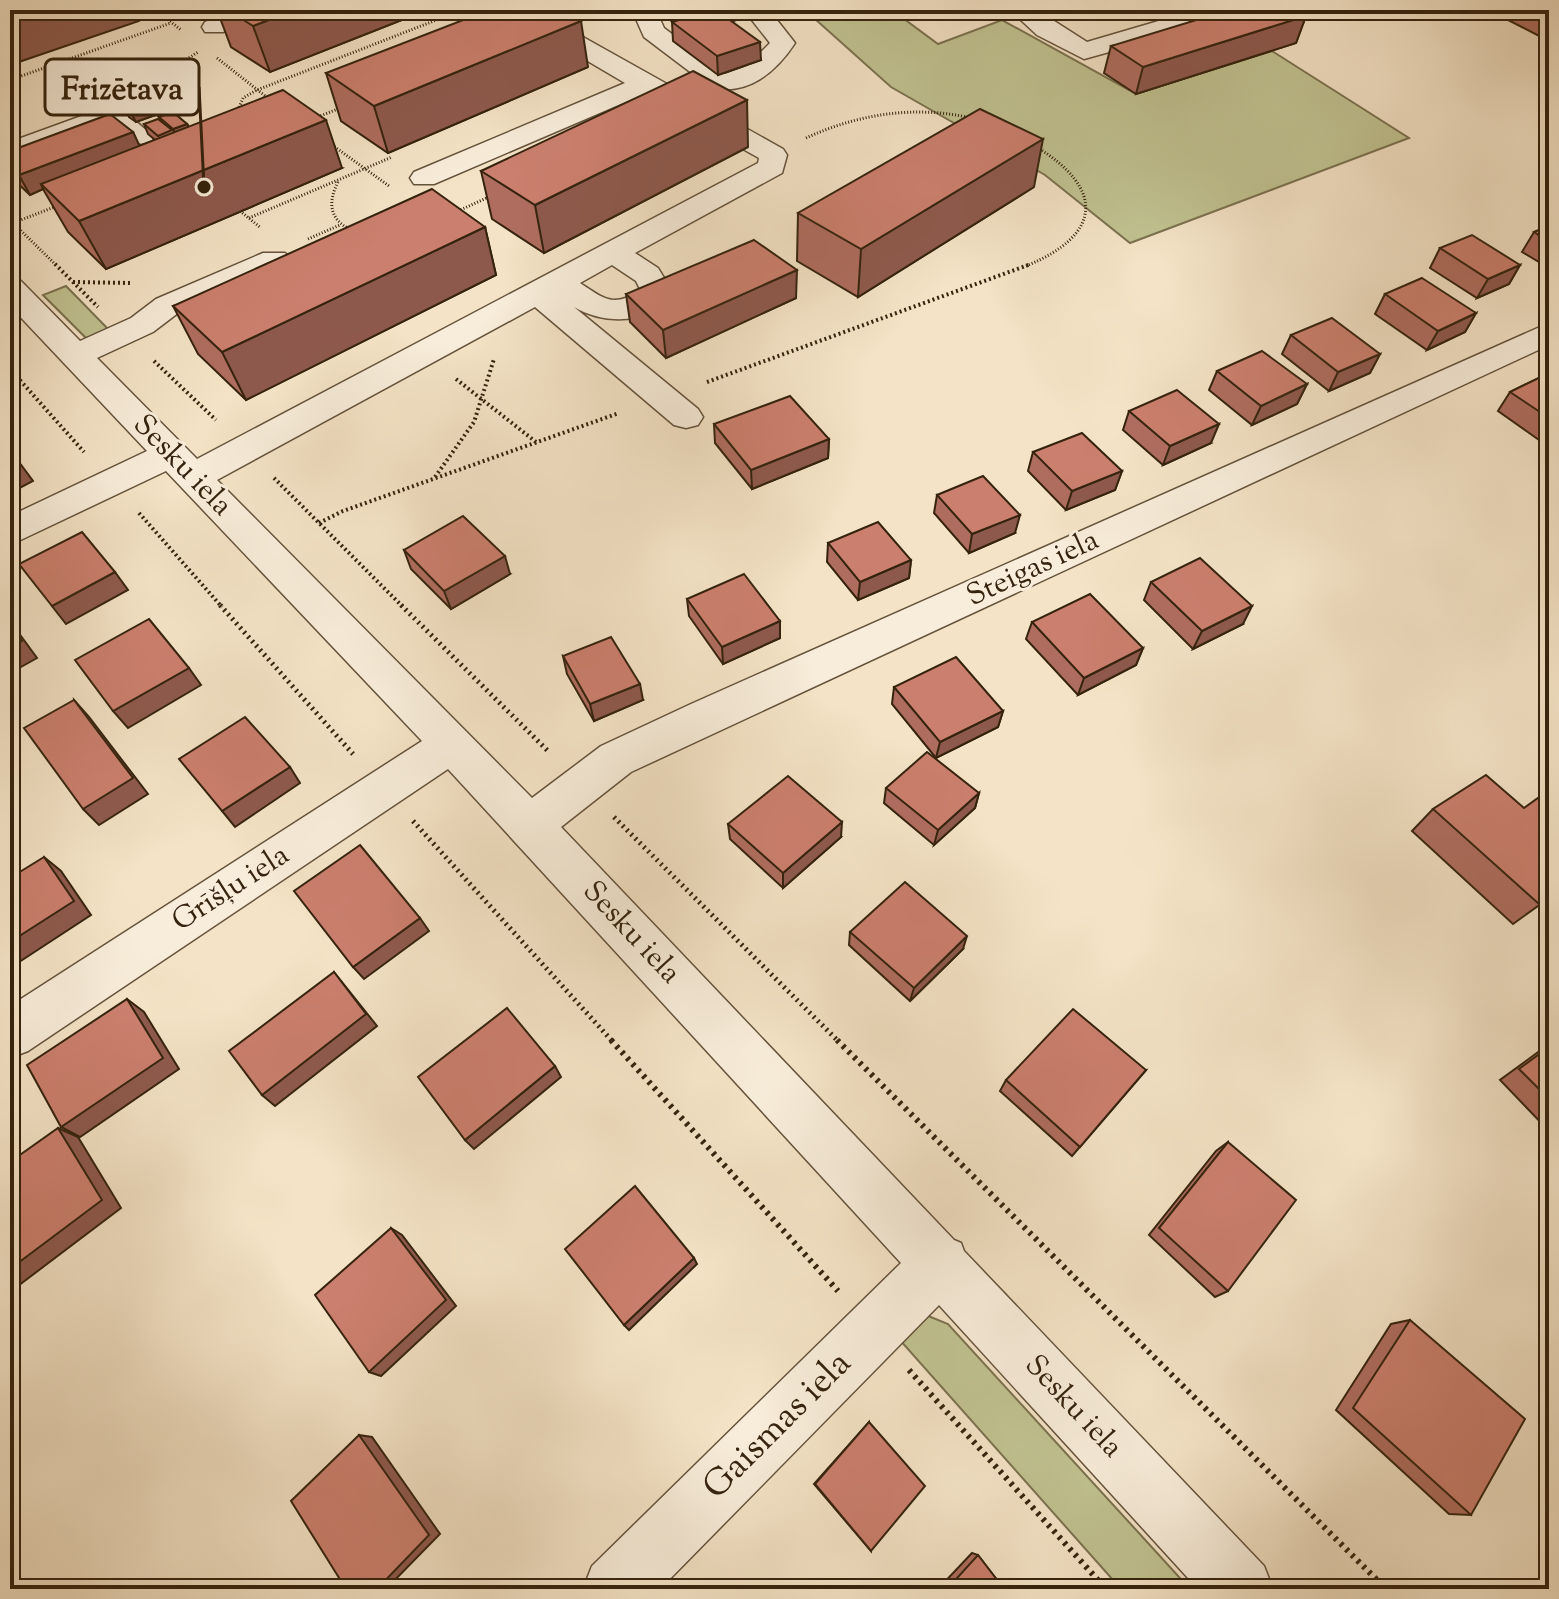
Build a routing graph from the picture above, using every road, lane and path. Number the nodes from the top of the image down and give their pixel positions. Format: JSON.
{"nodes":[{"id":1,"x":156,"y":10,"type":"edge"},
{"id":2,"x":257,"y":10,"type":"edge"},
{"id":3,"x":462,"y":10,"type":"edge"},
{"id":4,"x":644,"y":10,"type":"edge"},
{"id":5,"x":756,"y":10,"type":"edge"},
{"id":6,"x":1022,"y":10,"type":"edge"},
{"id":7,"x":1208,"y":10,"type":"edge"},
{"id":8,"x":172,"y":23,"type":"junction"},
{"id":9,"x":556,"y":23,"type":"edge"},
{"id":10,"x":183,"y":31,"type":"dead end"},
{"id":11,"x":209,"y":37,"type":"joint"},
{"id":12,"x":355,"y":39,"type":"dead end"},
{"id":13,"x":367,"y":47,"type":"junction"},
{"id":14,"x":215,"y":56,"type":"dead end"},
{"id":15,"x":10,"y":80,"type":"edge"},
{"id":16,"x":645,"y":84,"type":"junction"},
{"id":17,"x":257,"y":90,"type":"junction"},
{"id":18,"x":345,"y":106,"type":"edge"},
{"id":19,"x":280,"y":107,"type":"edge"},
{"id":20,"x":98,"y":118,"type":"junction"},
{"id":21,"x":241,"y":121,"type":"edge"},
{"id":22,"x":981,"y":121,"type":"edge"},
{"id":23,"x":302,"y":123,"type":"edge"},
{"id":24,"x":140,"y":137,"type":"dead end"},
{"id":25,"x":1023,"y":140,"type":"edge"},
{"id":26,"x":327,"y":142,"type":"dead end"},
{"id":27,"x":10,"y":151,"type":"edge"},
{"id":28,"x":773,"y":155,"type":"junction"},
{"id":29,"x":365,"y":169,"type":"junction"},
{"id":30,"x":338,"y":182,"type":"junction"},
{"id":31,"x":411,"y":185,"type":"joint"},
{"id":32,"x":493,"y":195,"type":"edge"},
{"id":33,"x":56,"y":206,"type":"edge"},
{"id":34,"x":240,"y":211,"type":"edge"},
{"id":35,"x":452,"y":214,"type":"edge"},
{"id":36,"x":12,"y":222,"type":"edge"},
{"id":37,"x":353,"y":231,"type":"edge"},
{"id":38,"x":263,"y":236,"type":"junction"},
{"id":39,"x":615,"y":254,"type":"junction"},
{"id":40,"x":300,"y":280,"type":"edge"},
{"id":41,"x":72,"y":282,"type":"junction"},
{"id":42,"x":134,"y":283,"type":"dead end"},
{"id":43,"x":10,"y":288,"type":"edge"},
{"id":44,"x":537,"y":296,"type":"junction"},
{"id":45,"x":1549,"y":333,"type":"edge"},
{"id":46,"x":125,"y":334,"type":"junction"},
{"id":47,"x":425,"y":354,"type":"junction"},
{"id":48,"x":75,"y":355,"type":"junction"},
{"id":49,"x":10,"y":369,"type":"edge"},
{"id":50,"x":484,"y":401,"type":"junction"},
{"id":51,"x":676,"y":407,"type":"junction"},
{"id":52,"x":537,"y":442,"type":"junction"},
{"id":53,"x":245,"y":448,"type":"junction"},
{"id":54,"x":182,"y":465,"type":"junction"},
{"id":55,"x":433,"y":479,"type":"junction"},
{"id":56,"x":113,"y":483,"type":"junction"},
{"id":57,"x":319,"y":523,"type":"junction"},
{"id":58,"x":10,"y":532,"type":"edge"},
{"id":59,"x":452,"y":744,"type":"junction"},
{"id":60,"x":582,"y":785,"type":"junction"},
{"id":61,"x":384,"y":789,"type":"junction"},
{"id":62,"x":530,"y":825,"type":"junction"},
{"id":63,"x":10,"y":1034,"type":"edge"},
{"id":64,"x":941,"y":1263,"type":"junction"},
{"id":65,"x":874,"y":1330,"type":"junction"},
{"id":66,"x":615,"y":1589,"type":"edge"},
{"id":67,"x":1106,"y":1589,"type":"edge"},
{"id":68,"x":1241,"y":1589,"type":"edge"},
{"id":69,"x":1386,"y":1589,"type":"edge"}],
"edges":[{"from":1,"to":8,"type":"path"},
{"from":2,"to":11,"type":"street"},
{"from":3,"to":13,"type":"path"},
{"from":4,"to":5,"type":"street"},
{"from":6,"to":7,"type":"street"},
{"from":8,"to":10,"type":"path"},
{"from":8,"to":15,"type":"path"},
{"from":9,"to":16,"type":"street"},
{"from":11,"to":20,"type":"path"},
{"from":12,"to":13,"type":"path"},
{"from":13,"to":17,"type":"path"},
{"from":14,"to":17,"type":"path"},
{"from":16,"to":28,"type":"street"},
{"from":16,"to":31,"type":"street"},
{"from":17,"to":19,"type":"path"},
{"from":17,"to":21,"type":"path"},
{"from":18,"to":23,"type":"path"},
{"from":20,"to":24,"type":"street"},
{"from":20,"to":27,"type":"street"},
{"from":22,"to":28,"type":"path"},
{"from":25,"to":51,"type":"path"},
{"from":26,"to":29,"type":"path"},
{"from":28,"to":39,"type":"street"},
{"from":29,"to":30,"type":"path"},
{"from":29,"to":31,"type":"path"},
{"from":30,"to":37,"type":"path"},
{"from":30,"to":38,"type":"path"},
{"from":32,"to":35,"type":"path"},
{"from":33,"to":36,"type":"path"},
{"from":34,"to":38,"type":"path"},
{"from":36,"to":41,"type":"path"},
{"from":38,"to":40,"type":"street"},
{"from":38,"to":46,"type":"street"},
{"from":39,"to":44,"type":"street"},
{"from":39,"to":44,"type":"street"},
{"from":41,"to":42,"type":"path"},
{"from":41,"to":46,"type":"path"},
{"from":43,"to":48,"type":"street","name":"Sesku iela"},
{"from":44,"to":47,"type":"street"},
{"from":44,"to":50,"type":"path"},
{"from":44,"to":51,"type":"street"},
{"from":45,"to":60,"type":"street","name":"Steigas iela"},
{"from":46,"to":48,"type":"street"},
{"from":46,"to":53,"type":"path"},
{"from":47,"to":50,"type":"path"},
{"from":47,"to":53,"type":"street"},
{"from":48,"to":54,"type":"street","name":"Sesku iela"},
{"from":49,"to":56,"type":"path"},
{"from":50,"to":52,"type":"path"},
{"from":50,"to":55,"type":"path"},
{"from":51,"to":52,"type":"path"},
{"from":52,"to":55,"type":"path"},
{"from":53,"to":54,"type":"street"},
{"from":53,"to":57,"type":"path"},
{"from":54,"to":56,"type":"street"},
{"from":54,"to":59,"type":"street","name":"Sesku iela"},
{"from":55,"to":57,"type":"path"},
{"from":56,"to":58,"type":"street"},
{"from":56,"to":61,"type":"path"},
{"from":57,"to":60,"type":"path"},
{"from":59,"to":61,"type":"street","name":"Grīšļu iela"},
{"from":59,"to":62,"type":"street","name":"Sesku iela"},
{"from":60,"to":62,"type":"street","name":"Steigas iela"},
{"from":60,"to":69,"type":"path"},
{"from":61,"to":63,"type":"street","name":"Grīšļu iela"},
{"from":61,"to":65,"type":"path"},
{"from":62,"to":64,"type":"street","name":"Sesku iela"},
{"from":64,"to":65,"type":"street","name":"Gaismas iela"},
{"from":64,"to":68,"type":"street","name":"Sesku iela"},
{"from":65,"to":66,"type":"street","name":"Gaismas iela"},
{"from":65,"to":67,"type":"path"}]}
